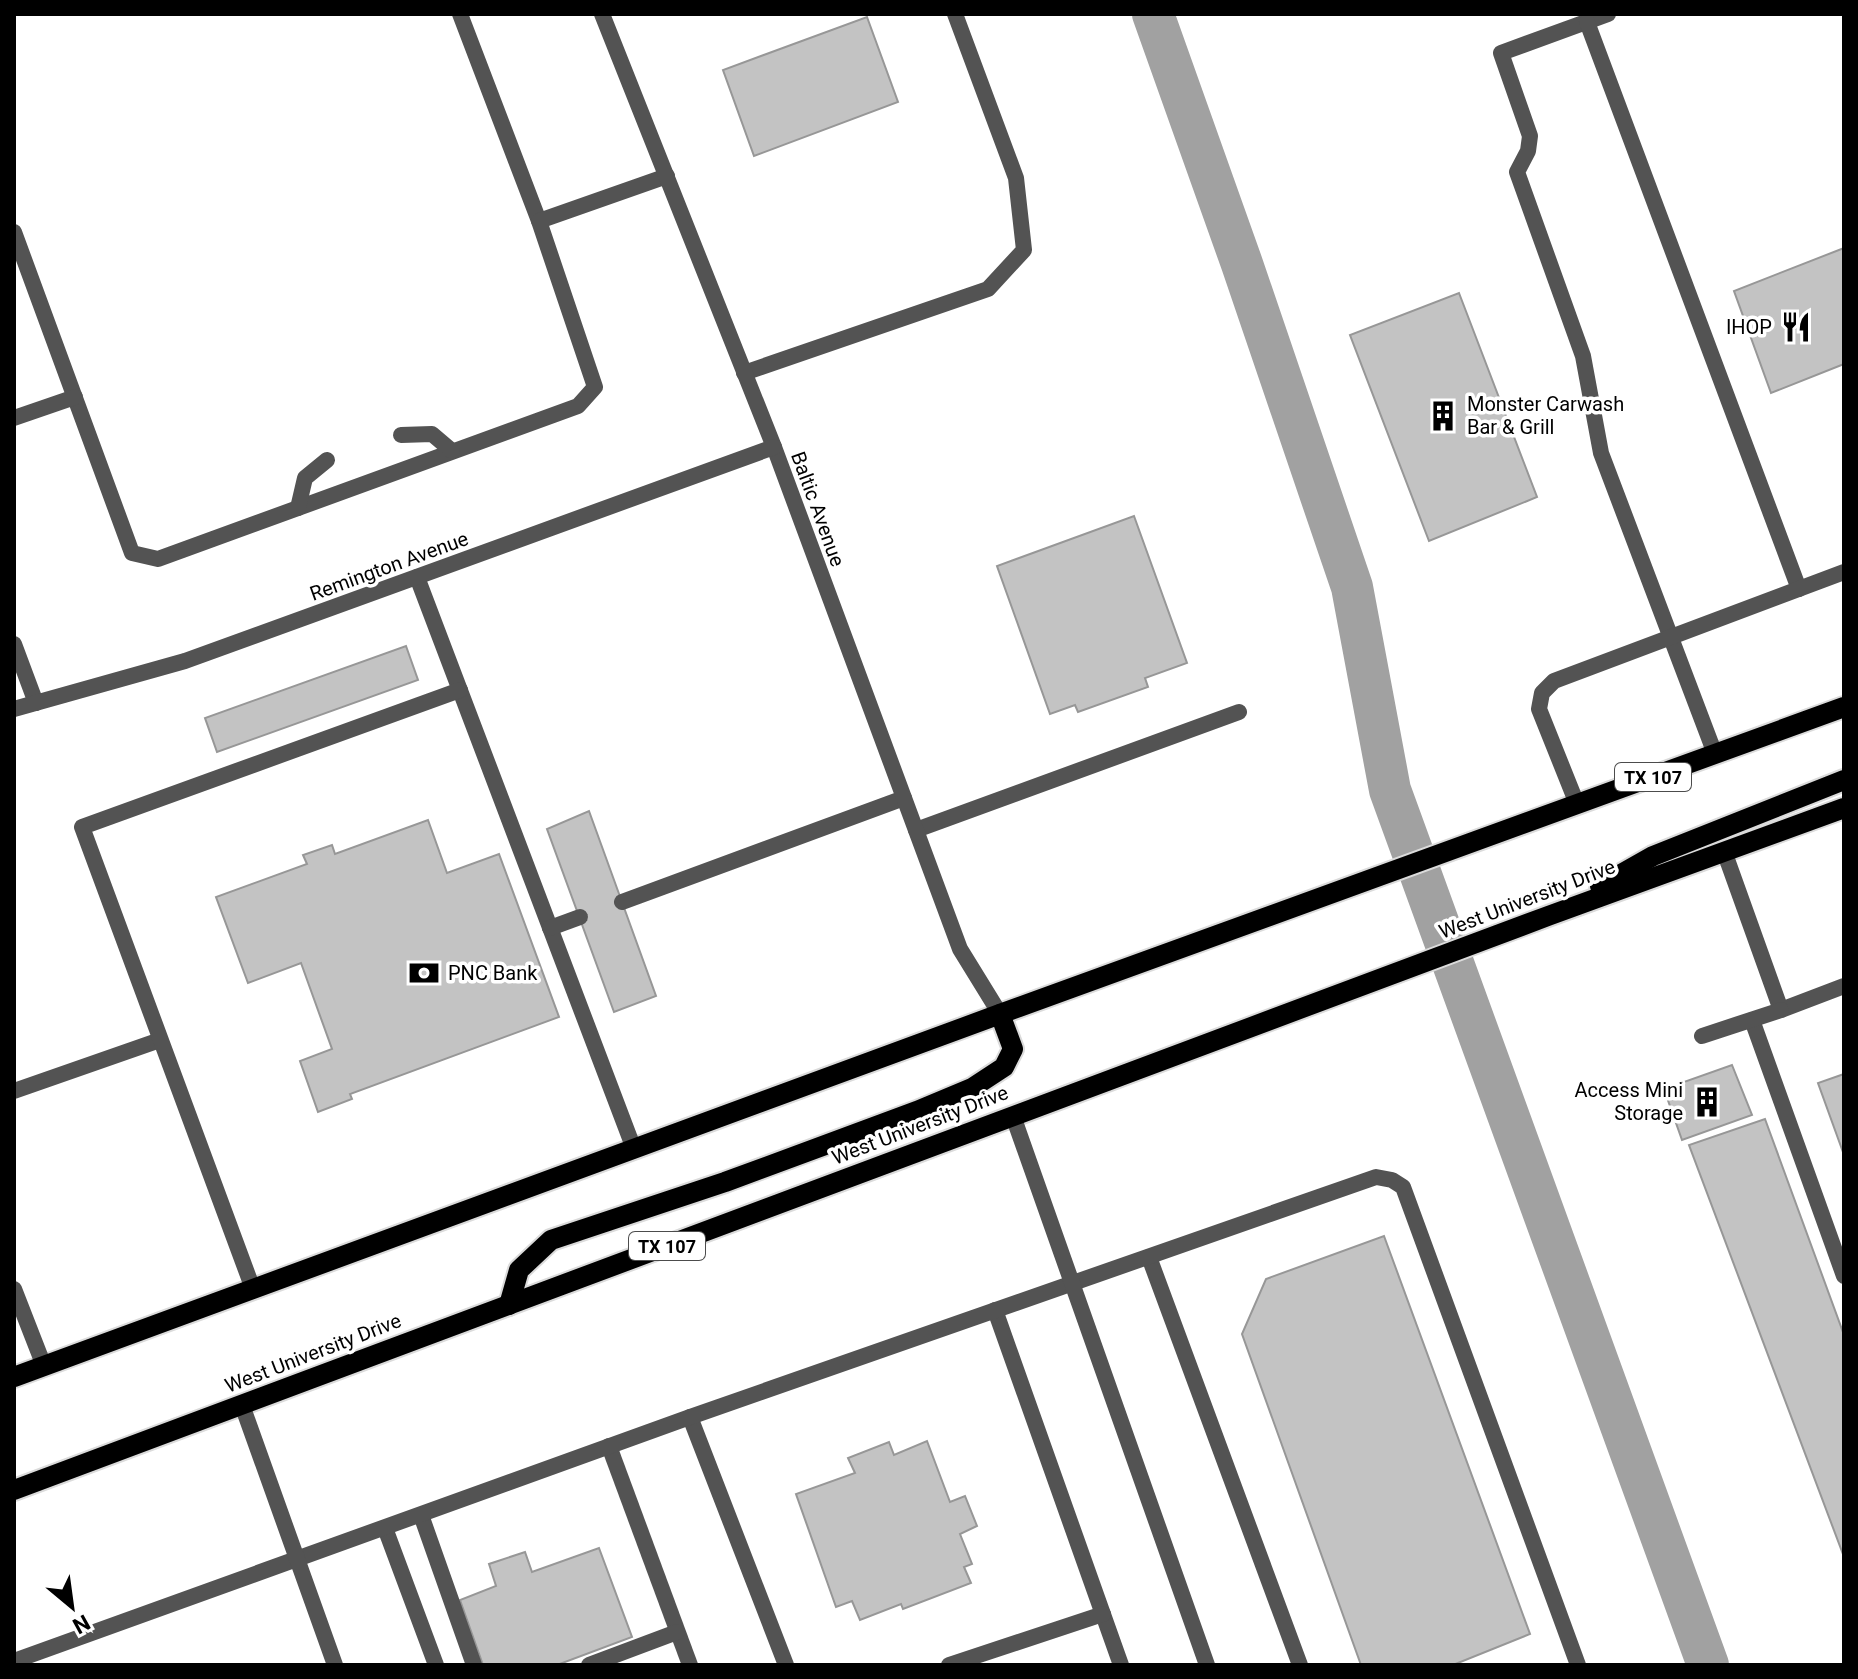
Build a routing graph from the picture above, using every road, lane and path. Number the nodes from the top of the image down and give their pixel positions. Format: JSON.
{"nodes":[{"id":1,"x":460,"y":14,"type":"edge"},
{"id":2,"x":602,"y":14,"type":"edge"},
{"id":3,"x":955,"y":14,"type":"edge"},
{"id":4,"x":1608,"y":14,"type":"edge"},
{"id":5,"x":1587,"y":22,"type":"junction"},
{"id":6,"x":667,"y":176,"type":"junction"},
{"id":7,"x":539,"y":221,"type":"junction"},
{"id":8,"x":14,"y":232,"type":"edge"},
{"id":9,"x":744,"y":373,"type":"junction"},
{"id":10,"x":75,"y":397,"type":"junction"},
{"id":11,"x":14,"y":418,"type":"edge"},
{"id":12,"x":401,"y":435,"type":"dead end"},
{"id":13,"x":774,"y":447,"type":"junction"},
{"id":14,"x":452,"y":451,"type":"junction"},
{"id":15,"x":327,"y":460,"type":"dead end"},
{"id":16,"x":298,"y":508,"type":"junction"},
{"id":17,"x":1844,"y":572,"type":"edge"},
{"id":18,"x":417,"y":577,"type":"junction"},
{"id":19,"x":1799,"y":589,"type":"junction"},
{"id":20,"x":1671,"y":638,"type":"junction"},
{"id":21,"x":14,"y":644,"type":"edge"},
{"id":22,"x":460,"y":690,"type":"junction"},
{"id":23,"x":36,"y":703,"type":"junction"},
{"id":24,"x":1844,"y":707,"type":"edge"},
{"id":25,"x":14,"y":709,"type":"edge"},
{"id":26,"x":1239,"y":712,"type":"dead end"},
{"id":27,"x":1715,"y":754,"type":"junction"},
{"id":28,"x":1844,"y":780,"type":"edge"},
{"id":29,"x":904,"y":798,"type":"junction"},
{"id":30,"x":1577,"y":804,"type":"junction"},
{"id":31,"x":1844,"y":808,"type":"edge"},
{"id":32,"x":916,"y":830,"type":"junction"},
{"id":33,"x":1724,"y":851,"type":"junction"},
{"id":34,"x":622,"y":902,"type":"dead end"},
{"id":35,"x":1548,"y":916,"type":"junction"},
{"id":36,"x":580,"y":917,"type":"dead end"},
{"id":37,"x":550,"y":928,"type":"junction"},
{"id":38,"x":1844,"y":986,"type":"edge"},
{"id":39,"x":1781,"y":1010,"type":"junction"},
{"id":40,"x":1000,"y":1014,"type":"junction"},
{"id":41,"x":1752,"y":1020,"type":"junction"},
{"id":42,"x":1702,"y":1036,"type":"dead end"},
{"id":43,"x":160,"y":1040,"type":"junction"},
{"id":44,"x":14,"y":1091,"type":"edge"},
{"id":45,"x":1013,"y":1116,"type":"junction"},
{"id":46,"x":634,"y":1149,"type":"junction"},
{"id":47,"x":1149,"y":1257,"type":"junction"},
{"id":48,"x":1844,"y":1276,"type":"edge"},
{"id":49,"x":1072,"y":1283,"type":"junction"},
{"id":50,"x":14,"y":1289,"type":"edge"},
{"id":51,"x":253,"y":1289,"type":"junction"},
{"id":52,"x":509,"y":1305,"type":"junction"},
{"id":53,"x":995,"y":1310,"type":"junction"},
{"id":54,"x":44,"y":1366,"type":"junction"},
{"id":55,"x":14,"y":1377,"type":"edge"},
{"id":56,"x":242,"y":1405,"type":"junction"},
{"id":57,"x":690,"y":1417,"type":"junction"},
{"id":58,"x":609,"y":1446,"type":"junction"},
{"id":59,"x":14,"y":1490,"type":"edge"},
{"id":60,"x":421,"y":1515,"type":"junction"},
{"id":61,"x":385,"y":1528,"type":"junction"},
{"id":62,"x":297,"y":1560,"type":"junction"},
{"id":63,"x":1103,"y":1614,"type":"junction"},
{"id":64,"x":677,"y":1632,"type":"junction"},
{"id":65,"x":14,"y":1661,"type":"edge"},
{"id":66,"x":335,"y":1665,"type":"edge"},
{"id":67,"x":436,"y":1665,"type":"edge"},
{"id":68,"x":474,"y":1665,"type":"edge"},
{"id":69,"x":589,"y":1665,"type":"edge"},
{"id":70,"x":690,"y":1665,"type":"edge"},
{"id":71,"x":786,"y":1665,"type":"edge"},
{"id":72,"x":949,"y":1665,"type":"edge"},
{"id":73,"x":1121,"y":1665,"type":"edge"},
{"id":74,"x":1207,"y":1665,"type":"edge"},
{"id":75,"x":1300,"y":1665,"type":"edge"},
{"id":76,"x":1578,"y":1665,"type":"edge"}],
"edges":[{"from":1,"to":7,"type":"street"},
{"from":2,"to":6,"type":"street","name":"Baltic Avenue"},
{"from":3,"to":9,"type":"street"},
{"from":4,"to":5,"type":"street"},
{"from":5,"to":19,"type":"street"},
{"from":5,"to":20,"type":"street"},
{"from":6,"to":7,"type":"street"},
{"from":6,"to":9,"type":"street","name":"Baltic Avenue"},
{"from":7,"to":14,"type":"street"},
{"from":8,"to":10,"type":"street"},
{"from":9,"to":13,"type":"street","name":"Baltic Avenue"},
{"from":10,"to":11,"type":"street"},
{"from":10,"to":16,"type":"street"},
{"from":12,"to":14,"type":"street"},
{"from":13,"to":18,"type":"street","name":"Remington Avenue"},
{"from":13,"to":29,"type":"street","name":"Baltic Avenue"},
{"from":14,"to":16,"type":"street"},
{"from":15,"to":16,"type":"street"},
{"from":17,"to":19,"type":"street"},
{"from":18,"to":22,"type":"street"},
{"from":18,"to":23,"type":"street","name":"Remington Avenue"},
{"from":19,"to":20,"type":"street"},
{"from":20,"to":27,"type":"street"},
{"from":20,"to":30,"type":"street"},
{"from":21,"to":23,"type":"street"},
{"from":22,"to":37,"type":"street"},
{"from":22,"to":43,"type":"street"},
{"from":23,"to":25,"type":"street","name":"Remington Avenue"},
{"from":24,"to":27,"type":"main road","number":"TX 107"},
{"from":26,"to":32,"type":"street"},
{"from":27,"to":30,"type":"main road","number":"TX 107"},
{"from":28,"to":35,"type":"main road"},
{"from":29,"to":32,"type":"street","name":"Baltic Avenue"},
{"from":29,"to":34,"type":"street"},
{"from":30,"to":40,"type":"main road","number":"TX 107"},
{"from":31,"to":33,"type":"main road","name":"West University Drive","number":"TX 107"},
{"from":32,"to":40,"type":"street","name":"Baltic Avenue"},
{"from":33,"to":35,"type":"main road","name":"West University Drive","number":"TX 107"},
{"from":33,"to":39,"type":"street"},
{"from":35,"to":45,"type":"main road","name":"West University Drive","number":"TX 107"},
{"from":36,"to":37,"type":"street"},
{"from":37,"to":46,"type":"street"},
{"from":38,"to":39,"type":"street"},
{"from":39,"to":41,"type":"street"},
{"from":40,"to":46,"type":"main road","number":"TX 107"},
{"from":40,"to":52,"type":"main road"},
{"from":41,"to":42,"type":"street"},
{"from":41,"to":48,"type":"street"},
{"from":43,"to":44,"type":"street"},
{"from":43,"to":51,"type":"street"},
{"from":45,"to":49,"type":"street"},
{"from":45,"to":52,"type":"main road","name":"West University Drive","number":"TX 107"},
{"from":46,"to":51,"type":"main road","number":"TX 107"},
{"from":47,"to":49,"type":"street"},
{"from":47,"to":75,"type":"street"},
{"from":47,"to":76,"type":"street"},
{"from":49,"to":53,"type":"street"},
{"from":49,"to":74,"type":"street"},
{"from":50,"to":54,"type":"street"},
{"from":51,"to":54,"type":"main road","number":"TX 107"},
{"from":52,"to":56,"type":"main road","name":"West University Drive","number":"TX 107"},
{"from":53,"to":57,"type":"street"},
{"from":53,"to":63,"type":"street"},
{"from":54,"to":55,"type":"main road","number":"TX 107"},
{"from":56,"to":59,"type":"main road","name":"West University Drive","number":"TX 107"},
{"from":56,"to":62,"type":"street"},
{"from":57,"to":58,"type":"street"},
{"from":57,"to":71,"type":"street"},
{"from":58,"to":60,"type":"street"},
{"from":58,"to":64,"type":"street"},
{"from":60,"to":61,"type":"street"},
{"from":60,"to":68,"type":"street"},
{"from":61,"to":62,"type":"street"},
{"from":61,"to":67,"type":"street"},
{"from":62,"to":65,"type":"street"},
{"from":62,"to":66,"type":"street"},
{"from":63,"to":72,"type":"street"},
{"from":63,"to":73,"type":"street"},
{"from":64,"to":69,"type":"street"},
{"from":64,"to":70,"type":"street"}]}
